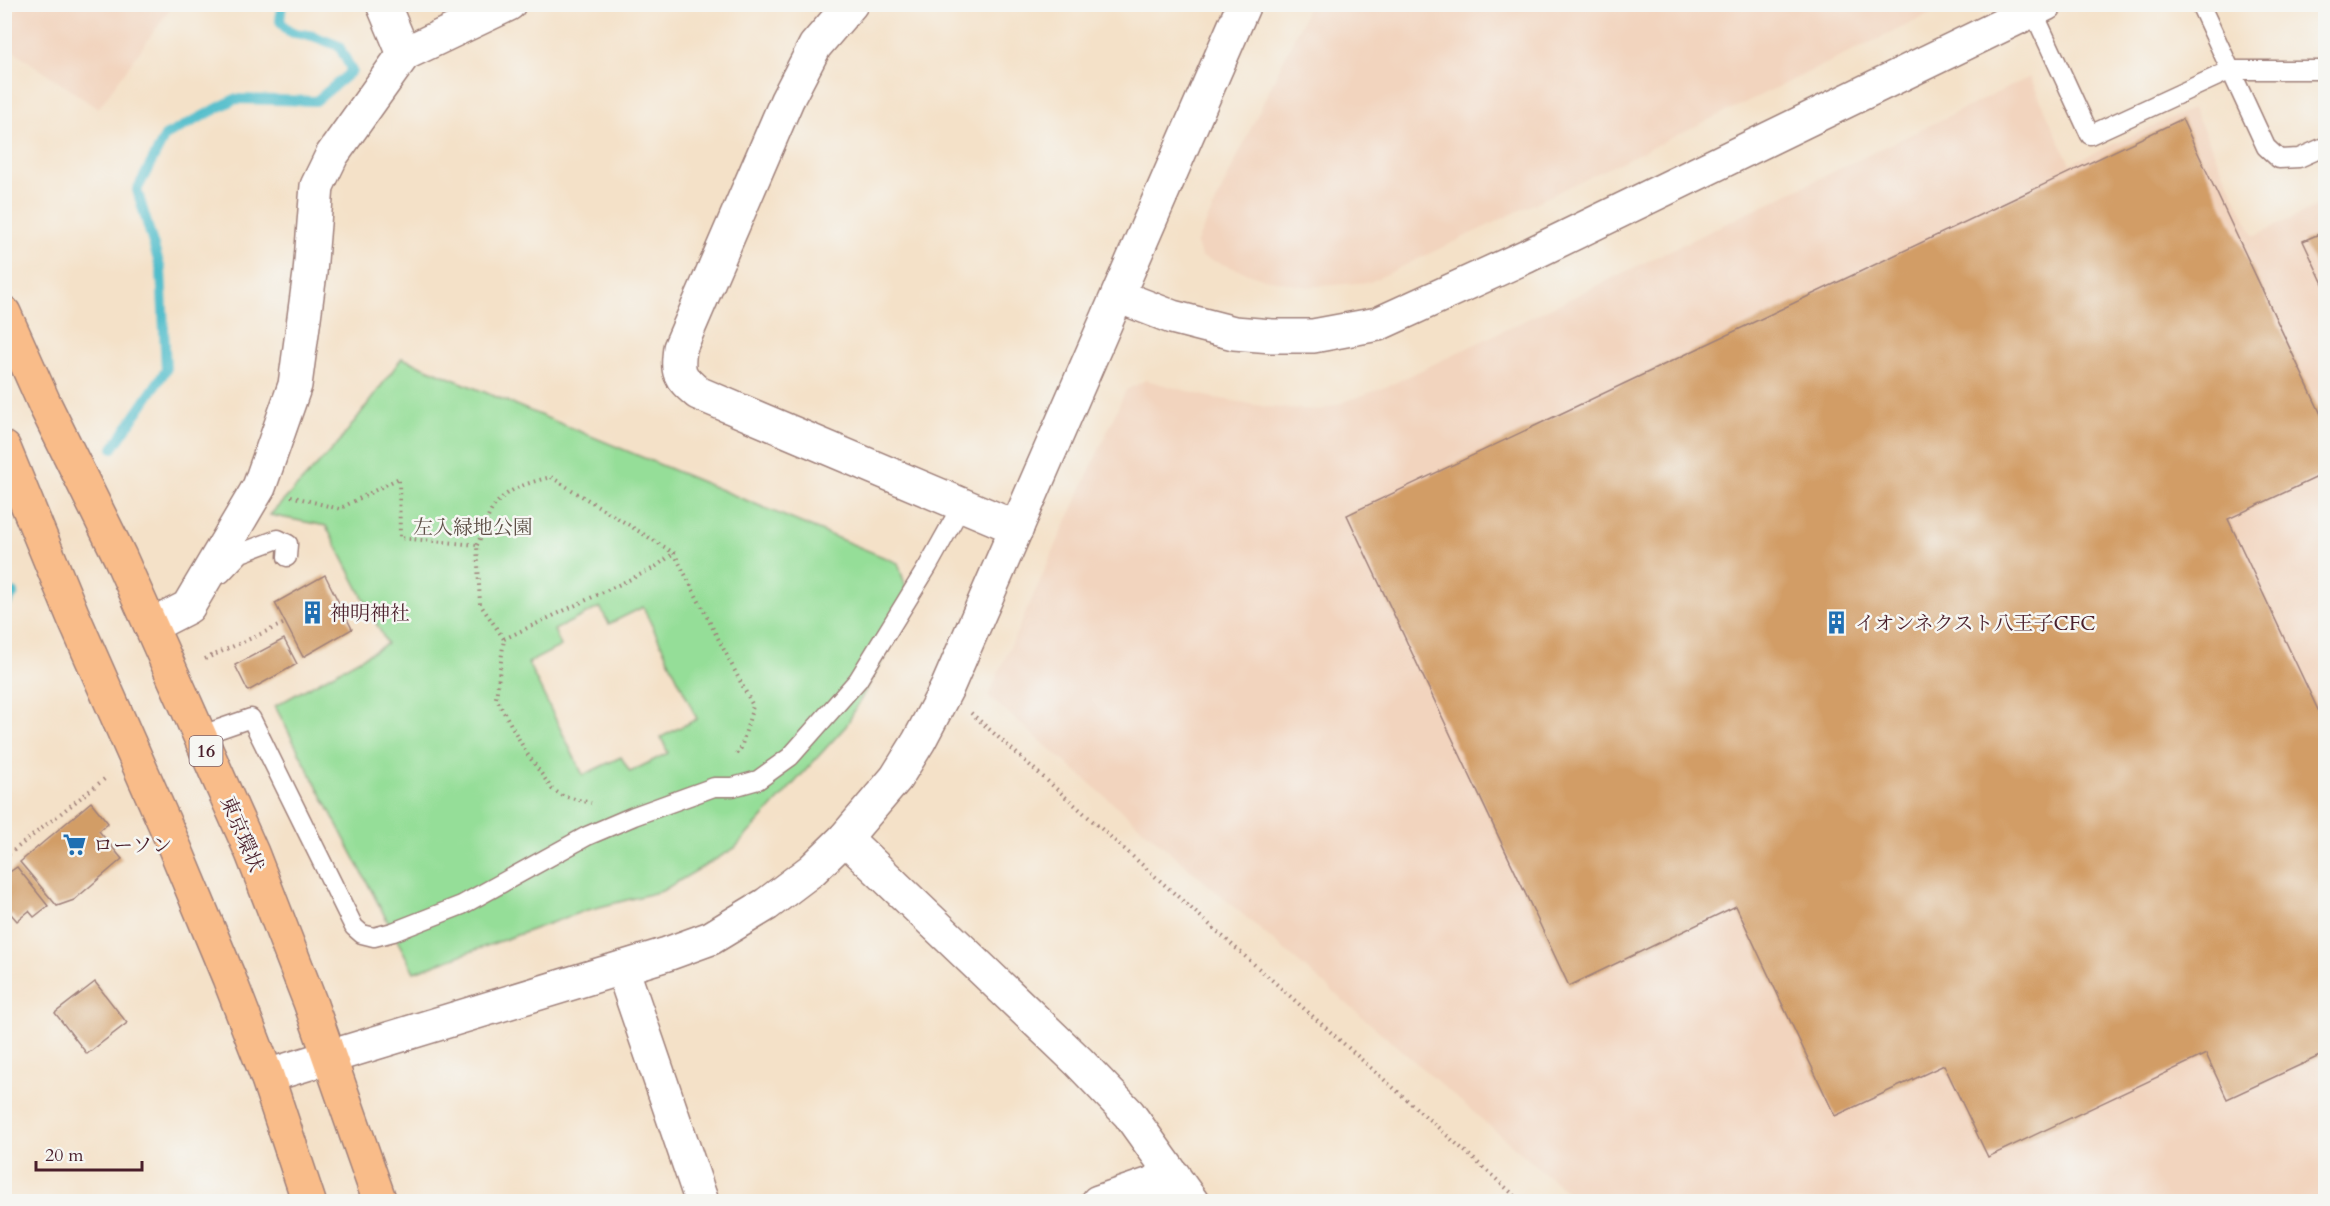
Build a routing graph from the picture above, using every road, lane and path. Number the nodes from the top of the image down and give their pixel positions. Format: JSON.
{"nodes":[{"id":1,"x":383,"y":4,"type":"edge"},
{"id":2,"x":509,"y":4,"type":"edge"},
{"id":3,"x":851,"y":4,"type":"edge"},
{"id":4,"x":1244,"y":4,"type":"edge"},
{"id":5,"x":2200,"y":4,"type":"edge"},
{"id":6,"x":2039,"y":8,"type":"edge"},
{"id":7,"x":404,"y":54,"type":"junction"},
{"id":8,"x":2231,"y":70,"type":"junction"},
{"id":9,"x":2325,"y":70,"type":"edge"},
{"id":10,"x":2325,"y":146,"type":"edge"},
{"id":11,"x":1118,"y":296,"type":"junction"},
{"id":12,"x":4,"y":313,"type":"edge"},
{"id":13,"x":4,"y":448,"type":"edge"},
{"id":14,"x":259,"y":487,"type":"junction"},
{"id":15,"x":962,"y":505,"type":"junction"},
{"id":16,"x":1017,"y":528,"type":"junction"},
{"id":17,"x":477,"y":545,"type":"junction"},
{"id":18,"x":674,"y":553,"type":"junction"},
{"id":19,"x":287,"y":557,"type":"dead end"},
{"id":20,"x":188,"y":607,"type":"junction"},
{"id":21,"x":285,"y":623,"type":"dead end"},
{"id":22,"x":151,"y":626,"type":"junction"},
{"id":23,"x":504,"y":639,"type":"junction"},
{"id":24,"x":205,"y":659,"type":"dead end"},
{"id":25,"x":966,"y":709,"type":"dead end"},
{"id":26,"x":199,"y":736,"type":"junction"},
{"id":27,"x":134,"y":757,"type":"junction"},
{"id":28,"x":714,"y":787,"type":"junction"},
{"id":29,"x":634,"y":816,"type":"junction"},
{"id":30,"x":845,"y":838,"type":"junction"},
{"id":31,"x":4,"y":858,"type":"edge"},
{"id":32,"x":622,"y":968,"type":"junction"},
{"id":33,"x":330,"y":1056,"type":"junction"},
{"id":34,"x":267,"y":1076,"type":"junction"},
{"id":35,"x":1183,"y":1189,"type":"edge"},
{"id":36,"x":309,"y":1202,"type":"edge"},
{"id":37,"x":380,"y":1202,"type":"edge"},
{"id":38,"x":702,"y":1202,"type":"edge"},
{"id":39,"x":1098,"y":1202,"type":"edge"},
{"id":40,"x":1522,"y":1202,"type":"edge"}],
"edges":[{"from":1,"to":7,"type":"street"},
{"from":2,"to":7,"type":"street"},
{"from":3,"to":15,"type":"street"},
{"from":4,"to":11,"type":"street"},
{"from":5,"to":8,"type":"lane"},
{"from":6,"to":8,"type":"lane"},
{"from":6,"to":11,"type":"street"},
{"from":7,"to":14,"type":"street"},
{"from":8,"to":9,"type":"lane"},
{"from":8,"to":10,"type":"lane"},
{"from":11,"to":16,"type":"street"},
{"from":12,"to":22,"type":"highway","name":"東京環状","number":"16"},
{"from":13,"to":27,"type":"highway"},
{"from":14,"to":17,"type":"path"},
{"from":14,"to":20,"type":"street"},
{"from":15,"to":16,"type":"street"},
{"from":15,"to":28,"type":"lane"},
{"from":16,"to":30,"type":"street"},
{"from":17,"to":18,"type":"path"},
{"from":17,"to":23,"type":"path"},
{"from":18,"to":23,"type":"path"},
{"from":18,"to":28,"type":"path"},
{"from":19,"to":20,"type":"lane"},
{"from":20,"to":22,"type":"street"},
{"from":21,"to":24,"type":"path"},
{"from":22,"to":26,"type":"highway","name":"東京環状","number":"16"},
{"from":23,"to":29,"type":"path"},
{"from":25,"to":40,"type":"path"},
{"from":26,"to":29,"type":"lane"},
{"from":26,"to":33,"type":"highway","name":"東京環状","number":"16"},
{"from":27,"to":31,"type":"path"},
{"from":27,"to":34,"type":"highway"},
{"from":28,"to":29,"type":"lane"},
{"from":30,"to":32,"type":"street"},
{"from":30,"to":35,"type":"street"},
{"from":32,"to":33,"type":"street"},
{"from":32,"to":38,"type":"street"},
{"from":33,"to":34,"type":"street"},
{"from":33,"to":37,"type":"highway","name":"東京環状","number":"16"},
{"from":34,"to":36,"type":"highway"},
{"from":35,"to":39,"type":"street"}]}
